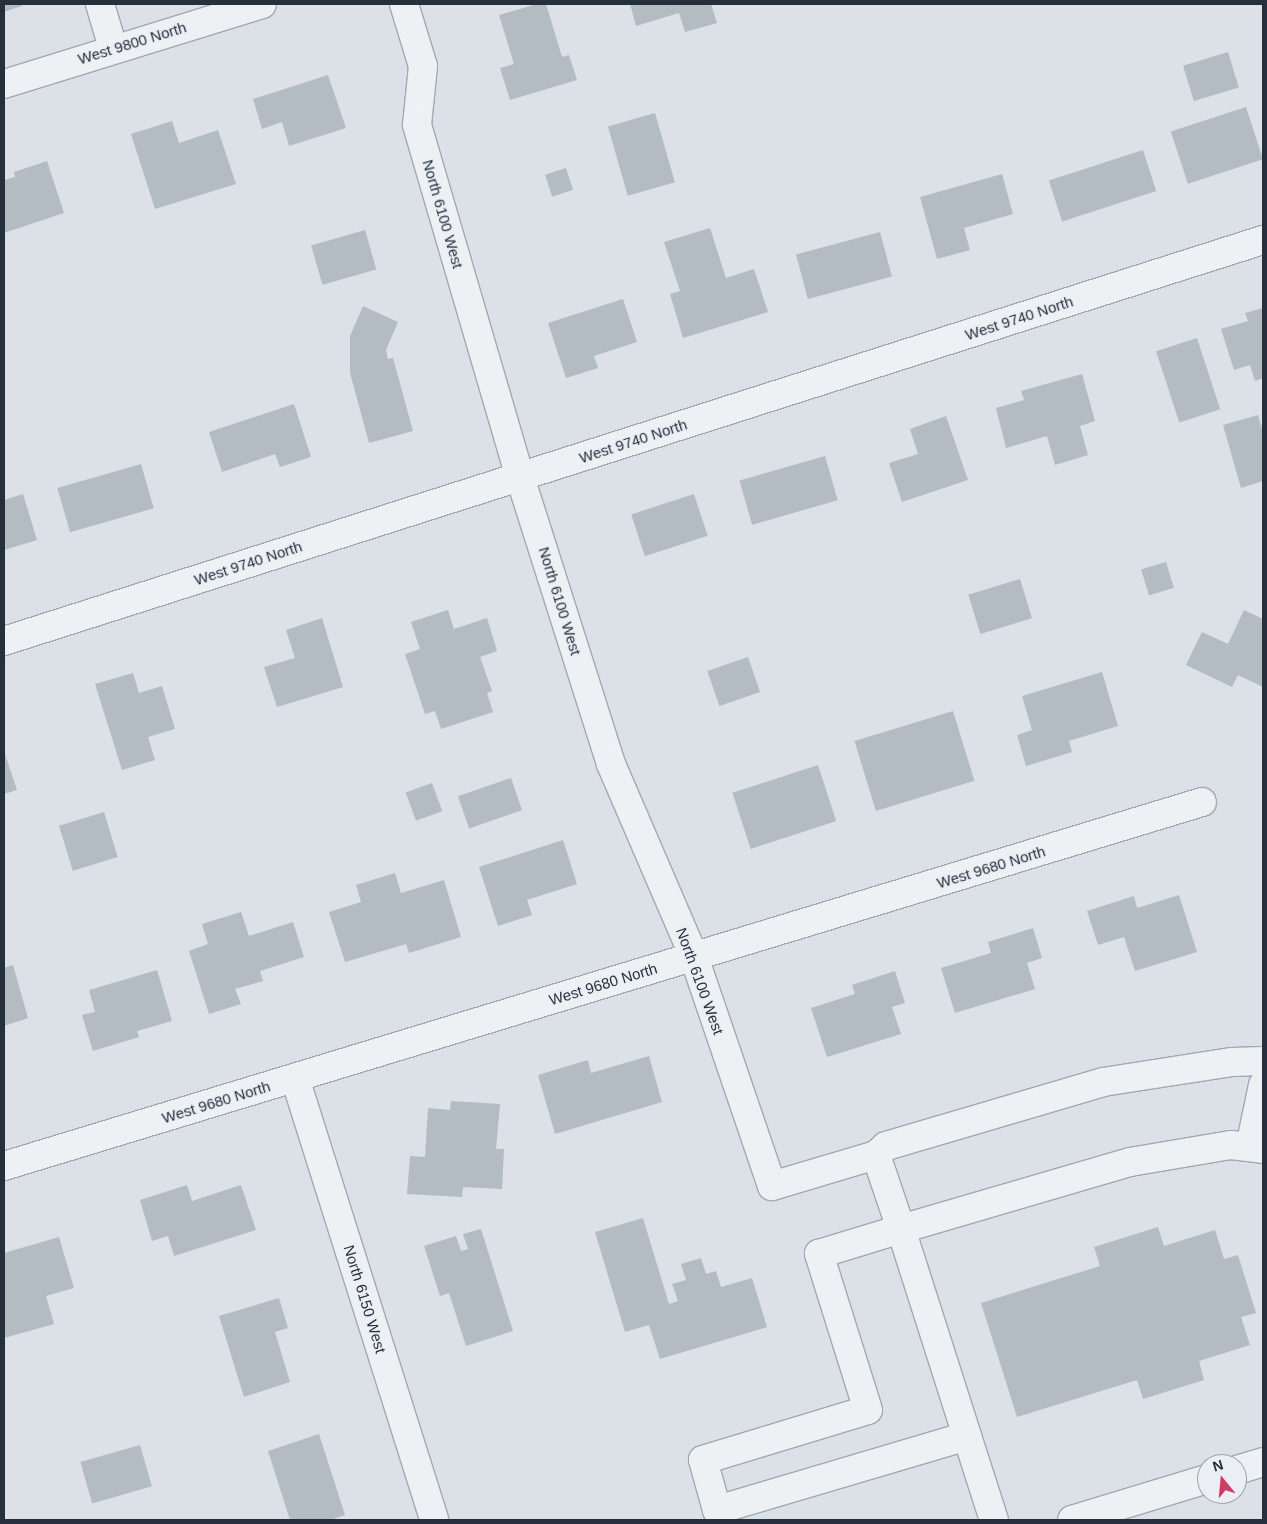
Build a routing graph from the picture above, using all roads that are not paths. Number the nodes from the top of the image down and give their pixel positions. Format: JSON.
{"nodes":[{"id":1,"x":100,"y":4,"type":"edge"},
{"id":2,"x":262,"y":4,"type":"edge"},
{"id":3,"x":404,"y":4,"type":"edge"},
{"id":4,"x":113,"y":48,"type":"junction"},
{"id":5,"x":4,"y":84,"type":"edge"},
{"id":6,"x":1263,"y":240,"type":"edge"},
{"id":7,"x":520,"y":477,"type":"junction"},
{"id":8,"x":4,"y":641,"type":"edge"},
{"id":9,"x":1202,"y":802,"type":"dead end"},
{"id":10,"x":694,"y":957,"type":"junction"},
{"id":11,"x":1263,"y":1061,"type":"edge"},
{"id":12,"x":295,"y":1078,"type":"junction"},
{"id":13,"x":1263,"y":1085,"type":"edge"},
{"id":14,"x":1256,"y":1148,"type":"edge"},
{"id":15,"x":876,"y":1155,"type":"junction"},
{"id":16,"x":4,"y":1166,"type":"edge"},
{"id":17,"x":901,"y":1229,"type":"junction"},
{"id":18,"x":967,"y":1436,"type":"junction"},
{"id":19,"x":1263,"y":1462,"type":"edge"},
{"id":20,"x":1247,"y":1467,"type":"edge"},
{"id":21,"x":1197,"y":1482,"type":"edge"},
{"id":22,"x":434,"y":1520,"type":"edge"},
{"id":23,"x":994,"y":1520,"type":"edge"},
{"id":24,"x":1072,"y":1520,"type":"edge"}],
"edges":[{"from":1,"to":4,"type":"street"},
{"from":2,"to":4,"type":"street","name":"West 9800 North"},
{"from":3,"to":7,"type":"street","name":"North 6100 West"},
{"from":4,"to":5,"type":"street","name":"West 9800 North"},
{"from":6,"to":7,"type":"street","name":"West 9740 North"},
{"from":7,"to":8,"type":"street","name":"West 9740 North"},
{"from":7,"to":10,"type":"street","name":"North 6100 West"},
{"from":9,"to":10,"type":"street","name":"West 9680 North"},
{"from":10,"to":12,"type":"street","name":"West 9680 North"},
{"from":10,"to":15,"type":"street","name":"North 6100 West"},
{"from":11,"to":15,"type":"street"},
{"from":12,"to":16,"type":"street","name":"West 9680 North"},
{"from":12,"to":22,"type":"street","name":"North 6150 West"},
{"from":13,"to":14,"type":"street"},
{"from":14,"to":17,"type":"street"},
{"from":15,"to":17,"type":"street"},
{"from":17,"to":18,"type":"street"},
{"from":17,"to":18,"type":"street"},
{"from":18,"to":23,"type":"street"},
{"from":19,"to":20,"type":"street"},
{"from":21,"to":24,"type":"street"}]}
